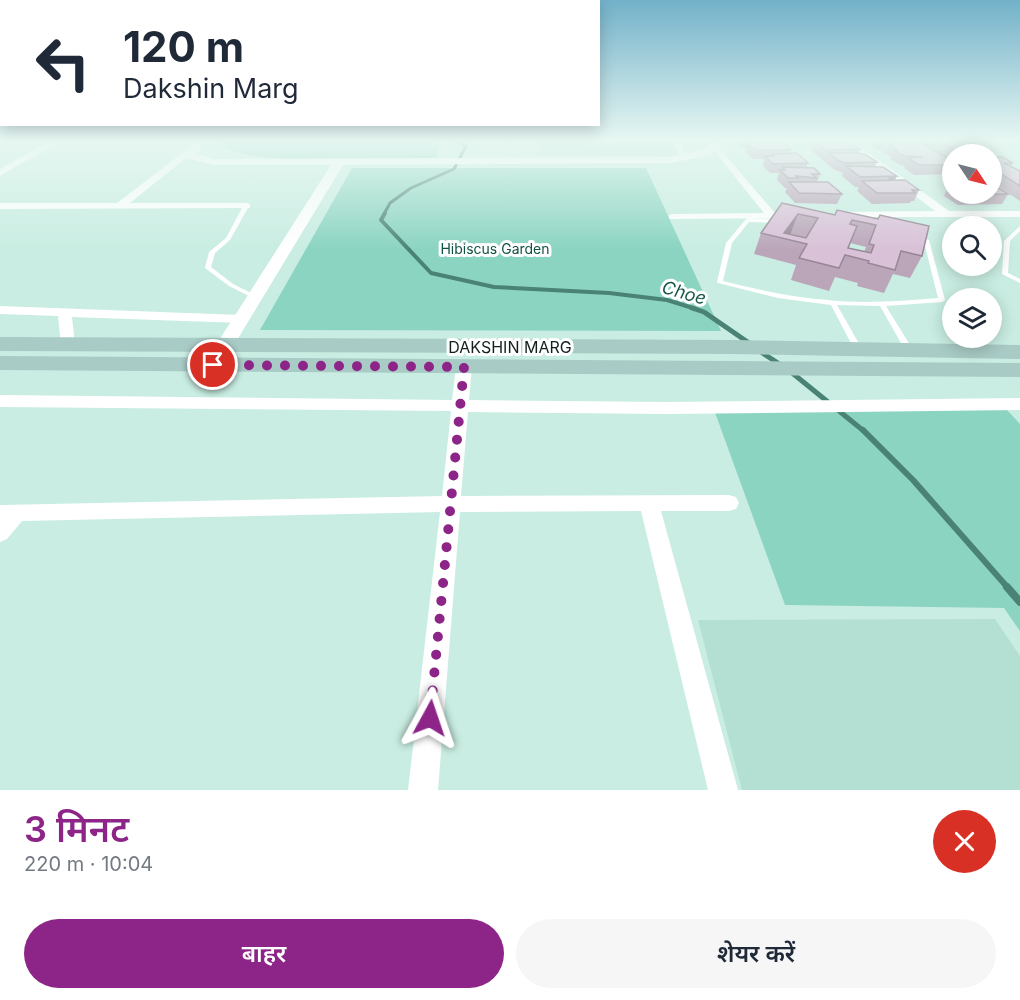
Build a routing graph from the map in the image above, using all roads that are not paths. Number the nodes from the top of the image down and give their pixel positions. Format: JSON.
{"nodes":[{"id":1,"x":157,"y":177,"type":"edge"},
{"id":2,"x":330,"y":177,"type":"edge"},
{"id":3,"x":740,"y":177,"type":"edge"},
{"id":4,"x":896,"y":177,"type":"edge"},
{"id":5,"x":0,"y":206,"type":"edge"},
{"id":6,"x":120,"y":206,"type":"junction"},
{"id":7,"x":246,"y":206,"type":"joint"},
{"id":8,"x":1020,"y":214,"type":"edge"},
{"id":9,"x":947,"y":215,"type":"junction"},
{"id":10,"x":772,"y":216,"type":"junction"},
{"id":11,"x":673,"y":217,"type":"dead end"},
{"id":12,"x":1020,"y":228,"type":"edge"},
{"id":13,"x":1020,"y":281,"type":"edge"},
{"id":14,"x":255,"y":297,"type":"junction"},
{"id":15,"x":834,"y":305,"type":"junction"},
{"id":16,"x":883,"y":306,"type":"junction"},
{"id":17,"x":0,"y":310,"type":"edge"},
{"id":18,"x":64,"y":311,"type":"junction"},
{"id":19,"x":241,"y":320,"type":"junction"},
{"id":20,"x":0,"y":344,"type":"edge"},
{"id":21,"x":68,"y":345,"type":"junction"},
{"id":22,"x":225,"y":345,"type":"junction"},
{"id":23,"x":858,"y":350,"type":"junction"},
{"id":24,"x":909,"y":350,"type":"junction"},
{"id":25,"x":1020,"y":352,"type":"edge"},
{"id":26,"x":0,"y":363,"type":"edge"},
{"id":27,"x":464,"y":367,"type":"junction"},
{"id":28,"x":1020,"y":370,"type":"edge"},
{"id":29,"x":0,"y":401,"type":"edge"},
{"id":30,"x":1020,"y":404,"type":"edge"},
{"id":31,"x":460,"y":406,"type":"junction"},
{"id":32,"x":649,"y":503,"type":"junction"},
{"id":33,"x":729,"y":503,"type":"dead end"},
{"id":34,"x":451,"y":504,"type":"junction"},
{"id":35,"x":8,"y":513,"type":"edge"},
{"id":36,"x":0,"y":533,"type":"edge"},
{"id":37,"x":423,"y":790,"type":"edge"},
{"id":38,"x":723,"y":790,"type":"edge"}],
"edges":[{"from":1,"to":6,"type":"street"},
{"from":2,"to":14,"type":"street"},
{"from":3,"to":10,"type":"street"},
{"from":4,"to":9,"type":"street"},
{"from":5,"to":6,"type":"street"},
{"from":6,"to":7,"type":"street"},
{"from":7,"to":14,"type":"lane"},
{"from":8,"to":9,"type":"street"},
{"from":9,"to":10,"type":"street"},
{"from":10,"to":11,"type":"street"},
{"from":12,"to":13,"type":"lane"},
{"from":14,"to":19,"type":"street"},
{"from":15,"to":16,"type":"lane"},
{"from":15,"to":16,"type":"lane"},
{"from":15,"to":23,"type":"lane"},
{"from":16,"to":24,"type":"lane"},
{"from":17,"to":18,"type":"street"},
{"from":18,"to":19,"type":"street"},
{"from":18,"to":21,"type":"street"},
{"from":19,"to":22,"type":"street"},
{"from":20,"to":21,"type":"main road","name":"DAKSHIN MARG"},
{"from":21,"to":22,"type":"main road","name":"DAKSHIN MARG"},
{"from":22,"to":23,"type":"main road","name":"DAKSHIN MARG"},
{"from":23,"to":24,"type":"main road","name":"DAKSHIN MARG"},
{"from":24,"to":25,"type":"main road","name":"DAKSHIN MARG"},
{"from":26,"to":27,"type":"main road","name":"DAKSHIN MARG"},
{"from":27,"to":28,"type":"main road","name":"DAKSHIN MARG"},
{"from":27,"to":31,"type":"street"},
{"from":29,"to":31,"type":"street"},
{"from":30,"to":31,"type":"street"},
{"from":31,"to":34,"type":"street"},
{"from":32,"to":33,"type":"street"},
{"from":32,"to":34,"type":"street"},
{"from":32,"to":38,"type":"street"},
{"from":34,"to":35,"type":"street"},
{"from":34,"to":37,"type":"street"},
{"from":35,"to":36,"type":"street"}]}
